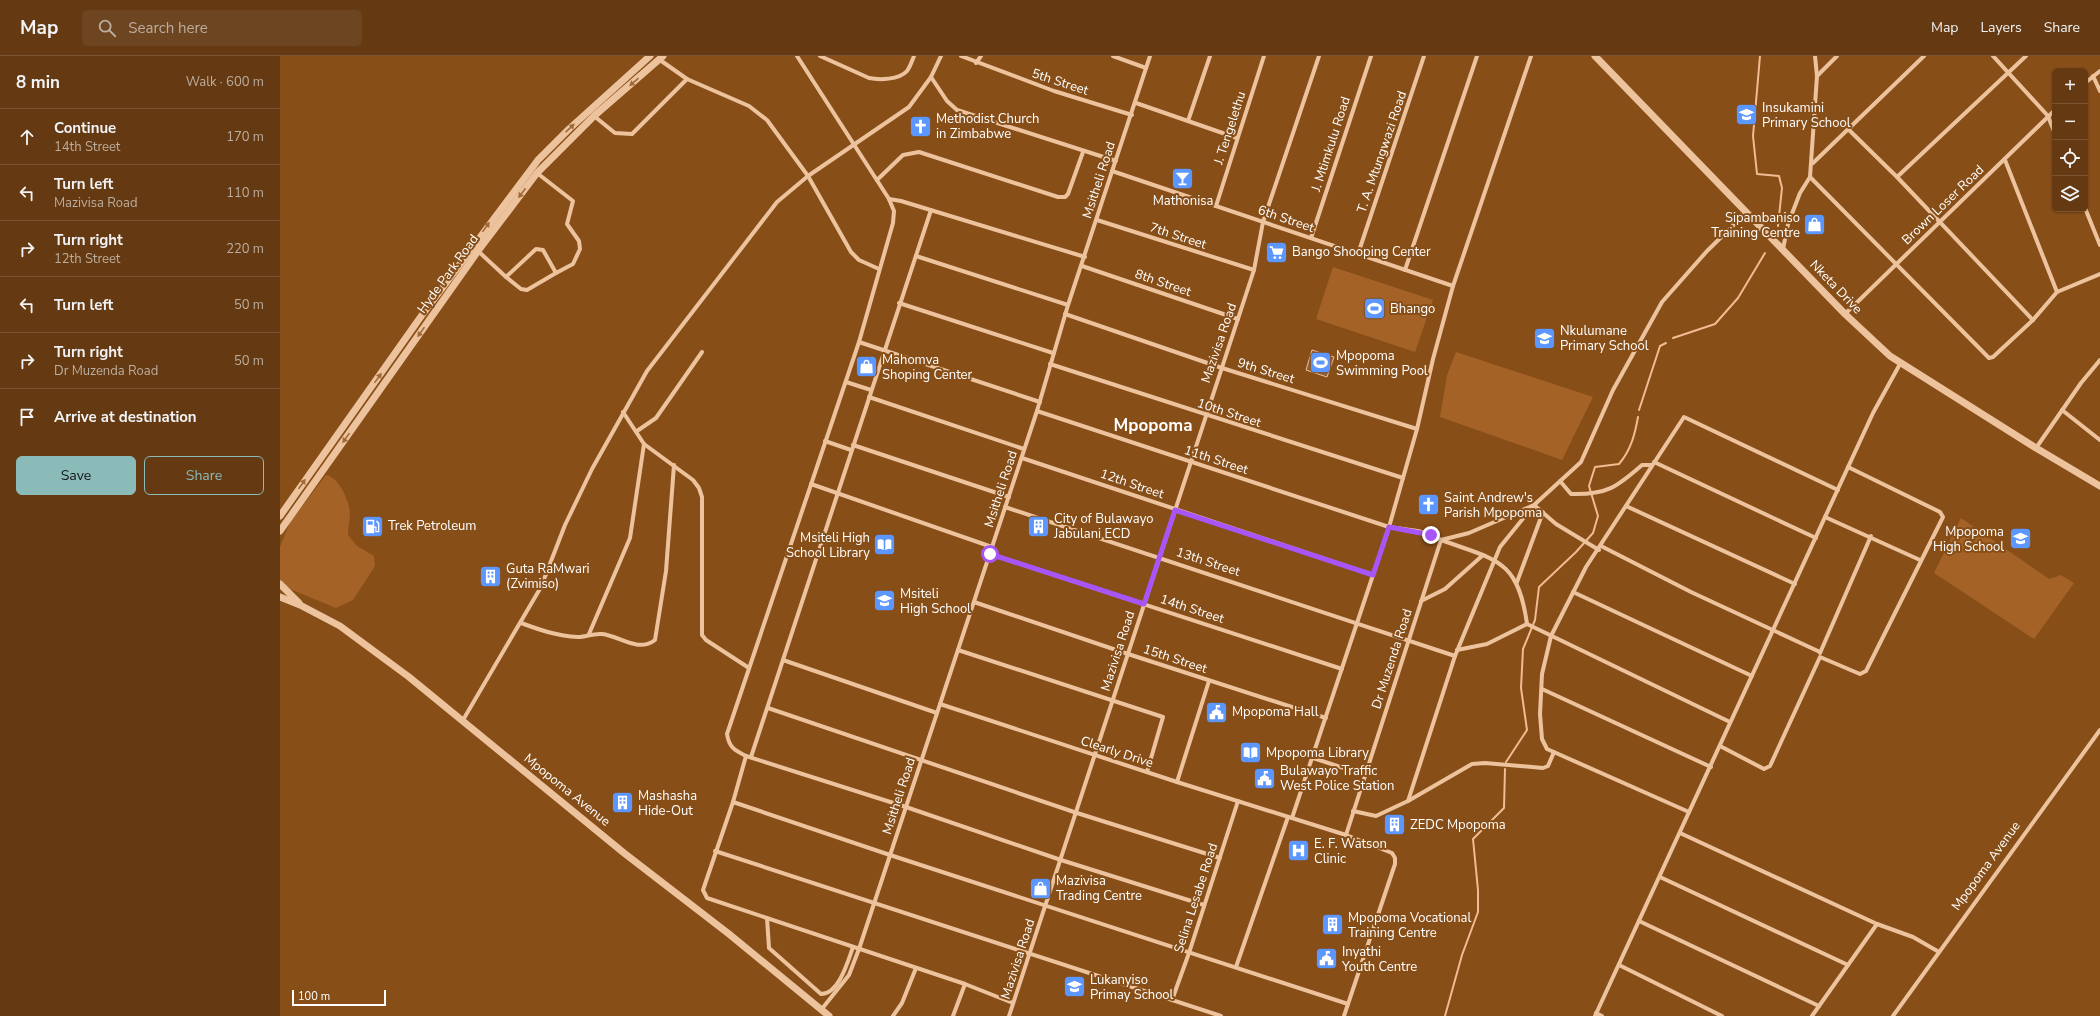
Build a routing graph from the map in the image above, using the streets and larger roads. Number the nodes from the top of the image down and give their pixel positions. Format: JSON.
{"nodes":[{"id":1,"x":650,"y":56,"type":"edge"},
{"id":2,"x":797,"y":56,"type":"edge"},
{"id":3,"x":820,"y":56,"type":"edge"},
{"id":4,"x":914,"y":56,"type":"edge"},
{"id":5,"x":941,"y":56,"type":"edge"},
{"id":6,"x":961,"y":56,"type":"edge"},
{"id":7,"x":981,"y":56,"type":"edge"},
{"id":8,"x":1113,"y":56,"type":"edge"},
{"id":9,"x":1150,"y":56,"type":"edge"},
{"id":10,"x":1210,"y":56,"type":"edge"},
{"id":11,"x":1264,"y":56,"type":"edge"},
{"id":12,"x":1318,"y":56,"type":"edge"},
{"id":13,"x":1371,"y":56,"type":"edge"},
{"id":14,"x":1424,"y":56,"type":"edge"},
{"id":15,"x":1477,"y":56,"type":"edge"},
{"id":16,"x":1531,"y":56,"type":"edge"},
{"id":17,"x":1595,"y":56,"type":"edge"},
{"id":18,"x":1815,"y":56,"type":"edge"},
{"id":19,"x":1837,"y":56,"type":"edge"},
{"id":20,"x":1924,"y":56,"type":"edge"},
{"id":21,"x":1993,"y":56,"type":"edge"},
{"id":22,"x":2026,"y":56,"type":"edge"},
{"id":23,"x":662,"y":58,"type":"edge"},
{"id":24,"x":976,"y":63,"type":"junction"},
{"id":25,"x":1146,"y":68,"type":"junction"},
{"id":26,"x":2100,"y":71,"type":"edge"},
{"id":27,"x":2009,"y":73,"type":"junction"},
{"id":28,"x":1817,"y":76,"type":"junction"},
{"id":29,"x":2093,"y":76,"type":"junction"},
{"id":30,"x":931,"y":77,"type":"junction"},
{"id":31,"x":687,"y":80,"type":"junction"},
{"id":32,"x":2088,"y":81,"type":"edge"},
{"id":33,"x":2100,"y":91,"type":"edge"},
{"id":34,"x":1136,"y":102,"type":"junction"},
{"id":35,"x":2052,"y":113,"type":"edge"},
{"id":36,"x":1132,"y":115,"type":"junction"},
{"id":37,"x":594,"y":116,"type":"junction"},
{"id":38,"x":2048,"y":116,"type":"junction"},
{"id":39,"x":1188,"y":121,"type":"junction"},
{"id":40,"x":2052,"y":126,"type":"edge"},
{"id":41,"x":1848,"y":129,"type":"junction"},
{"id":42,"x":1237,"y":138,"type":"junction"},
{"id":43,"x":854,"y":146,"type":"junction"},
{"id":44,"x":1083,"y":152,"type":"junction"},
{"id":45,"x":2005,"y":160,"type":"junction"},
{"id":46,"x":1116,"y":161,"type":"junction"},
{"id":47,"x":1812,"y":164,"type":"junction"},
{"id":48,"x":1112,"y":171,"type":"junction"},
{"id":49,"x":537,"y":173,"type":"junction"},
{"id":50,"x":808,"y":176,"type":"junction"},
{"id":51,"x":1810,"y":177,"type":"junction"},
{"id":52,"x":1897,"y":177,"type":"junction"},
{"id":53,"x":877,"y":180,"type":"junction"},
{"id":54,"x":889,"y":199,"type":"junction"},
{"id":55,"x":1216,"y":206,"type":"junction"},
{"id":56,"x":931,"y":210,"type":"junction"},
{"id":57,"x":1748,"y":212,"type":"junction"},
{"id":58,"x":2087,"y":212,"type":"edge"},
{"id":59,"x":1097,"y":220,"type":"junction"},
{"id":60,"x":1263,"y":222,"type":"junction"},
{"id":61,"x":1938,"y":223,"type":"junction"},
{"id":62,"x":1311,"y":238,"type":"junction"},
{"id":63,"x":2100,"y":245,"type":"edge"},
{"id":64,"x":1783,"y":248,"type":"junction"},
{"id":65,"x":478,"y":252,"type":"junction"},
{"id":66,"x":1358,"y":254,"type":"junction"},
{"id":67,"x":916,"y":256,"type":"junction"},
{"id":68,"x":1085,"y":257,"type":"junction"},
{"id":69,"x":1896,"y":264,"type":"junction"},
{"id":70,"x":1082,"y":266,"type":"junction"},
{"id":71,"x":879,"y":269,"type":"junction"},
{"id":72,"x":1254,"y":270,"type":"junction"},
{"id":73,"x":1406,"y":270,"type":"junction"},
{"id":74,"x":556,"y":273,"type":"junction"},
{"id":75,"x":2100,"y":274,"type":"edge"},
{"id":76,"x":506,"y":277,"type":"junction"},
{"id":77,"x":1453,"y":286,"type":"junction"},
{"id":78,"x":2058,"y":292,"type":"junction"},
{"id":79,"x":899,"y":303,"type":"junction"},
{"id":80,"x":1068,"y":305,"type":"junction"},
{"id":81,"x":1065,"y":314,"type":"junction"},
{"id":82,"x":1844,"y":314,"type":"junction"},
{"id":83,"x":1238,"y":320,"type":"junction"},
{"id":84,"x":2033,"y":320,"type":"junction"},
{"id":85,"x":860,"y":342,"type":"junction"},
{"id":86,"x":884,"y":350,"type":"junction"},
{"id":87,"x":702,"y":352,"type":"dead end"},
{"id":88,"x":1053,"y":353,"type":"junction"},
{"id":89,"x":2100,"y":360,"type":"edge"},
{"id":90,"x":1050,"y":364,"type":"junction"},
{"id":91,"x":1900,"y":364,"type":"junction"},
{"id":92,"x":1222,"y":368,"type":"junction"},
{"id":93,"x":846,"y":382,"type":"junction"},
{"id":94,"x":871,"y":390,"type":"junction"},
{"id":95,"x":869,"y":397,"type":"junction"},
{"id":96,"x":1040,"y":402,"type":"junction"},
{"id":97,"x":2062,"y":410,"type":"junction"},
{"id":98,"x":1037,"y":411,"type":"junction"},
{"id":99,"x":623,"y":412,"type":"junction"},
{"id":100,"x":1205,"y":416,"type":"junction"},
{"id":101,"x":1417,"y":429,"type":"junction"},
{"id":102,"x":637,"y":431,"type":"junction"},
{"id":103,"x":2100,"y":440,"type":"edge"},
{"id":104,"x":825,"y":441,"type":"junction"},
{"id":105,"x":644,"y":444,"type":"junction"},
{"id":106,"x":853,"y":445,"type":"junction"},
{"id":107,"x":2036,"y":448,"type":"junction"},
{"id":108,"x":1024,"y":449,"type":"junction"},
{"id":109,"x":851,"y":450,"type":"junction"},
{"id":110,"x":1022,"y":458,"type":"junction"},
{"id":111,"x":1191,"y":462,"type":"junction"},
{"id":112,"x":1653,"y":464,"type":"junction"},
{"id":113,"x":674,"y":466,"type":"junction"},
{"id":114,"x":1848,"y":467,"type":"junction"},
{"id":115,"x":1403,"y":478,"type":"junction"},
{"id":116,"x":1560,"y":481,"type":"junction"},
{"id":117,"x":810,"y":484,"type":"junction"},
{"id":118,"x":2100,"y":486,"type":"edge"},
{"id":119,"x":1838,"y":490,"type":"junction"},
{"id":120,"x":838,"y":493,"type":"junction"},
{"id":121,"x":1008,"y":497,"type":"junction"},
{"id":122,"x":1534,"y":505,"type":"junction"},
{"id":123,"x":1006,"y":506,"type":"junction"},
{"id":124,"x":1626,"y":506,"type":"junction"},
{"id":125,"x":1175,"y":510,"type":"junction"},
{"id":126,"x":1542,"y":512,"type":"junction"},
{"id":127,"x":280,"y":516,"type":"edge"},
{"id":128,"x":1826,"y":517,"type":"junction"},
{"id":129,"x":1389,"y":527,"type":"junction"},
{"id":130,"x":282,"y":528,"type":"edge"},
{"id":131,"x":280,"y":536,"type":"edge"},
{"id":132,"x":1871,"y":536,"type":"junction"},
{"id":133,"x":1816,"y":538,"type":"junction"},
{"id":134,"x":1440,"y":540,"type":"junction"},
{"id":135,"x":992,"y":547,"type":"junction"},
{"id":136,"x":1600,"y":548,"type":"junction"},
{"id":137,"x":990,"y":554,"type":"junction"},
{"id":138,"x":1483,"y":555,"type":"junction"},
{"id":139,"x":1160,"y":557,"type":"junction"},
{"id":140,"x":1494,"y":559,"type":"junction"},
{"id":141,"x":1920,"y":560,"type":"junction"},
{"id":142,"x":1373,"y":575,"type":"junction"},
{"id":143,"x":1517,"y":582,"type":"junction"},
{"id":144,"x":280,"y":584,"type":"edge"},
{"id":145,"x":1795,"y":584,"type":"junction"},
{"id":146,"x":1573,"y":592,"type":"junction"},
{"id":147,"x":280,"y":597,"type":"edge"},
{"id":148,"x":1421,"y":601,"type":"junction"},
{"id":149,"x":974,"y":602,"type":"junction"},
{"id":150,"x":280,"y":603,"type":"edge"},
{"id":151,"x":1144,"y":604,"type":"junction"},
{"id":152,"x":300,"y":605,"type":"junction"},
{"id":153,"x":1358,"y":622,"type":"junction"},
{"id":154,"x":521,"y":623,"type":"junction"},
{"id":155,"x":1527,"y":624,"type":"junction"},
{"id":156,"x":1774,"y":630,"type":"junction"},
{"id":157,"x":589,"y":634,"type":"junction"},
{"id":158,"x":1551,"y":636,"type":"junction"},
{"id":159,"x":1408,"y":640,"type":"junction"},
{"id":160,"x":958,"y":650,"type":"junction"},
{"id":161,"x":1457,"y":650,"type":"junction"},
{"id":162,"x":1128,"y":654,"type":"junction"},
{"id":163,"x":1820,"y":655,"type":"junction"},
{"id":164,"x":1455,"y":656,"type":"junction"},
{"id":165,"x":783,"y":660,"type":"junction"},
{"id":166,"x":749,"y":668,"type":"junction"},
{"id":167,"x":1342,"y":669,"type":"junction"},
{"id":168,"x":1752,"y":676,"type":"junction"},
{"id":169,"x":1209,"y":681,"type":"junction"},
{"id":170,"x":1542,"y":689,"type":"junction"},
{"id":171,"x":1112,"y":701,"type":"junction"},
{"id":172,"x":940,"y":704,"type":"junction"},
{"id":173,"x":768,"y":708,"type":"junction"},
{"id":174,"x":937,"y":713,"type":"junction"},
{"id":175,"x":1326,"y":718,"type":"junction"},
{"id":176,"x":463,"y":720,"type":"junction"},
{"id":177,"x":1730,"y":722,"type":"junction"},
{"id":178,"x":2100,"y":730,"type":"edge"},
{"id":179,"x":1720,"y":746,"type":"junction"},
{"id":180,"x":1554,"y":752,"type":"junction"},
{"id":181,"x":746,"y":756,"type":"junction"},
{"id":182,"x":1095,"y":756,"type":"junction"},
{"id":183,"x":751,"y":757,"type":"junction"},
{"id":184,"x":1313,"y":758,"type":"junction"},
{"id":185,"x":921,"y":761,"type":"junction"},
{"id":186,"x":1710,"y":767,"type":"junction"},
{"id":187,"x":1147,"y":772,"type":"junction"},
{"id":188,"x":1365,"y":775,"type":"junction"},
{"id":189,"x":1177,"y":782,"type":"junction"},
{"id":190,"x":1238,"y":801,"type":"junction"},
{"id":191,"x":1408,"y":801,"type":"junction"},
{"id":192,"x":733,"y":802,"type":"junction"},
{"id":193,"x":906,"y":807,"type":"junction"},
{"id":194,"x":1353,"y":812,"type":"junction"},
{"id":195,"x":1689,"y":812,"type":"junction"},
{"id":196,"x":1077,"y":813,"type":"junction"},
{"id":197,"x":1290,"y":818,"type":"junction"},
{"id":198,"x":1680,"y":833,"type":"junction"},
{"id":199,"x":1346,"y":835,"type":"junction"},
{"id":200,"x":715,"y":851,"type":"junction"},
{"id":201,"x":890,"y":855,"type":"junction"},
{"id":202,"x":1220,"y":858,"type":"junction"},
{"id":203,"x":1061,"y":860,"type":"junction"},
{"id":204,"x":1660,"y":877,"type":"junction"},
{"id":205,"x":874,"y":903,"type":"junction"},
{"id":206,"x":1204,"y":905,"type":"junction"},
{"id":207,"x":1046,"y":906,"type":"junction"},
{"id":208,"x":767,"y":918,"type":"junction"},
{"id":209,"x":1639,"y":921,"type":"junction"},
{"id":210,"x":1877,"y":924,"type":"junction"},
{"id":211,"x":853,"y":947,"type":"junction"},
{"id":212,"x":859,"y":950,"type":"junction"},
{"id":213,"x":1939,"y":952,"type":"junction"},
{"id":214,"x":1189,"y":953,"type":"junction"},
{"id":215,"x":1031,"y":954,"type":"junction"},
{"id":216,"x":1619,"y":965,"type":"junction"},
{"id":217,"x":1848,"y":965,"type":"junction"},
{"id":218,"x":1236,"y":967,"type":"junction"},
{"id":219,"x":916,"y":968,"type":"junction"},
{"id":220,"x":965,"y":984,"type":"junction"},
{"id":221,"x":1172,"y":1000,"type":"junction"},
{"id":222,"x":1014,"y":1003,"type":"junction"},
{"id":223,"x":1348,"y":1004,"type":"junction"},
{"id":224,"x":1819,"y":1006,"type":"junction"},
{"id":225,"x":821,"y":1010,"type":"junction"},
{"id":226,"x":1595,"y":1014,"type":"edge"},
{"id":227,"x":829,"y":1016,"type":"edge"},
{"id":228,"x":893,"y":1016,"type":"edge"},
{"id":229,"x":953,"y":1016,"type":"edge"},
{"id":230,"x":1009,"y":1016,"type":"edge"},
{"id":231,"x":1221,"y":1016,"type":"edge"},
{"id":232,"x":1344,"y":1016,"type":"edge"},
{"id":233,"x":1602,"y":1016,"type":"edge"},
{"id":234,"x":1722,"y":1016,"type":"edge"},
{"id":235,"x":1812,"y":1016,"type":"edge"},
{"id":236,"x":1893,"y":1016,"type":"edge"}],
"edges":[{"from":127,"to":1,"type":"street","name":"Hyde Park Road","one_way":true},
{"from":2,"to":43,"type":"street"},
{"from":3,"to":4,"type":"street"},
{"from":5,"to":30,"type":"street"},
{"from":6,"to":24,"type":"street","name":"5th Street"},
{"from":7,"to":24,"type":"street"},
{"from":8,"to":25,"type":"street"},
{"from":9,"to":25,"type":"street","name":"Msitheli Road"},
{"from":10,"to":39,"type":"street"},
{"from":11,"to":42,"type":"street","name":"J. Tengelethu"},
{"from":12,"to":60,"type":"street","name":"Mazivisa Road"},
{"from":13,"to":62,"type":"street","name":"J. Mtimkulu Road"},
{"from":14,"to":66,"type":"street","name":"T. A. Mtungwazi Road"},
{"from":15,"to":73,"type":"street"},
{"from":16,"to":77,"type":"street"},
{"from":17,"to":57,"type":"street","name":"Nketa Drive"},
{"from":18,"to":28,"type":"street"},
{"from":19,"to":28,"type":"street"},
{"from":20,"to":41,"type":"street"},
{"from":21,"to":27,"type":"street"},
{"from":22,"to":27,"type":"street"},
{"from":23,"to":31,"type":"street"},
{"from":23,"to":37,"type":"street","name":"Hyde Park Road","one_way":true},
{"from":24,"to":36,"type":"street","name":"5th Street"},
{"from":25,"to":34,"type":"street","name":"Msitheli Road"},
{"from":26,"to":29,"type":"street"},
{"from":27,"to":38,"type":"street"},
{"from":27,"to":52,"type":"street"},
{"from":28,"to":47,"type":"street"},
{"from":29,"to":32,"type":"street"},
{"from":29,"to":33,"type":"street"},
{"from":30,"to":43,"type":"street"},
{"from":30,"to":44,"type":"street"},
{"from":31,"to":37,"type":"street"},
{"from":31,"to":50,"type":"street"},
{"from":34,"to":36,"type":"street","name":"Msitheli Road"},
{"from":34,"to":39,"type":"street"},
{"from":35,"to":38,"type":"street","name":"Brown Loser Road"},
{"from":36,"to":46,"type":"street","name":"Msitheli Road"},
{"from":37,"to":49,"type":"street","name":"Hyde Park Road"},
{"from":38,"to":40,"type":"street"},
{"from":38,"to":45,"type":"street","name":"Brown Loser Road"},
{"from":39,"to":42,"type":"street"},
{"from":41,"to":47,"type":"street"},
{"from":41,"to":52,"type":"street"},
{"from":42,"to":55,"type":"street","name":"J. Tengelethu"},
{"from":43,"to":50,"type":"street"},
{"from":43,"to":53,"type":"street"},
{"from":44,"to":46,"type":"street"},
{"from":44,"to":53,"type":"street"},
{"from":45,"to":61,"type":"street","name":"Brown Loser Road"},
{"from":45,"to":78,"type":"street"},
{"from":46,"to":48,"type":"street","name":"Msitheli Road"},
{"from":47,"to":51,"type":"street"},
{"from":48,"to":55,"type":"street","name":"6th Street"},
{"from":48,"to":59,"type":"street","name":"Msitheli Road"},
{"from":49,"to":65,"type":"street","name":"Hyde Park Road","one_way":true},
{"from":49,"to":74,"type":"street"},
{"from":50,"to":71,"type":"street"},
{"from":50,"to":99,"type":"street"},
{"from":51,"to":64,"type":"street"},
{"from":51,"to":69,"type":"street"},
{"from":52,"to":61,"type":"street"},
{"from":53,"to":54,"type":"street"},
{"from":54,"to":56,"type":"street"},
{"from":54,"to":71,"type":"street"},
{"from":55,"to":60,"type":"street","name":"6th Street"},
{"from":56,"to":67,"type":"street"},
{"from":56,"to":68,"type":"street"},
{"from":57,"to":64,"type":"street","name":"Nketa Drive"},
{"from":57,"to":116,"type":"street"},
{"from":58,"to":63,"type":"street"},
{"from":59,"to":68,"type":"street","name":"Msitheli Road"},
{"from":59,"to":72,"type":"street","name":"7th Street"},
{"from":60,"to":62,"type":"street","name":"6th Street"},
{"from":60,"to":72,"type":"street","name":"Mazivisa Road"},
{"from":61,"to":69,"type":"street","name":"Brown Loser Road"},
{"from":61,"to":84,"type":"street"},
{"from":62,"to":66,"type":"street","name":"6th Street"},
{"from":64,"to":82,"type":"street","name":"Nketa Drive"},
{"from":65,"to":76,"type":"street"},
{"from":65,"to":130,"type":"street","name":"Hyde Park Road","one_way":true},
{"from":66,"to":73,"type":"street","name":"6th Street"},
{"from":67,"to":79,"type":"street"},
{"from":67,"to":80,"type":"street"},
{"from":68,"to":70,"type":"street","name":"Msitheli Road"},
{"from":69,"to":82,"type":"street","name":"Brown Loser Road"},
{"from":69,"to":84,"type":"street"},
{"from":70,"to":80,"type":"street","name":"Msitheli Road"},
{"from":70,"to":83,"type":"street","name":"8th Street"},
{"from":71,"to":85,"type":"street"},
{"from":72,"to":83,"type":"street","name":"Mazivisa Road"},
{"from":73,"to":77,"type":"street","name":"6th Street"},
{"from":74,"to":76,"type":"street"},
{"from":74,"to":76,"type":"street"},
{"from":75,"to":78,"type":"street"},
{"from":77,"to":101,"type":"street"},
{"from":78,"to":84,"type":"street"},
{"from":79,"to":86,"type":"street"},
{"from":79,"to":88,"type":"street"},
{"from":80,"to":81,"type":"street","name":"Msitheli Road"},
{"from":81,"to":88,"type":"street","name":"Msitheli Road"},
{"from":81,"to":92,"type":"street","name":"9th Street"},
{"from":82,"to":91,"type":"street","name":"Nketa Drive"},
{"from":83,"to":92,"type":"street","name":"Mazivisa Road"},
{"from":85,"to":86,"type":"street"},
{"from":85,"to":93,"type":"street"},
{"from":86,"to":94,"type":"street"},
{"from":86,"to":96,"type":"street"},
{"from":87,"to":102,"type":"street"},
{"from":88,"to":90,"type":"street","name":"Msitheli Road"},
{"from":89,"to":97,"type":"street"},
{"from":90,"to":96,"type":"street","name":"Msitheli Road"},
{"from":90,"to":100,"type":"street","name":"10th Street"},
{"from":91,"to":107,"type":"street","name":"Nketa Drive"},
{"from":91,"to":114,"type":"street"},
{"from":92,"to":100,"type":"street","name":"Mazivisa Road"},
{"from":92,"to":101,"type":"street","name":"9th Street"},
{"from":93,"to":94,"type":"street"},
{"from":93,"to":104,"type":"street"},
{"from":94,"to":95,"type":"street"},
{"from":95,"to":106,"type":"street"},
{"from":95,"to":108,"type":"street"},
{"from":96,"to":98,"type":"street","name":"Msitheli Road"},
{"from":97,"to":103,"type":"street"},
{"from":97,"to":107,"type":"street"},
{"from":98,"to":108,"type":"street","name":"Msitheli Road"},
{"from":98,"to":111,"type":"street","name":"11th Street"},
{"from":99,"to":102,"type":"street"},
{"from":99,"to":154,"type":"street"},
{"from":100,"to":111,"type":"street","name":"Mazivisa Road"},
{"from":100,"to":115,"type":"street","name":"10th Street"},
{"from":101,"to":115,"type":"street"},
{"from":102,"to":105,"type":"street"},
{"from":104,"to":109,"type":"street"},
{"from":104,"to":117,"type":"street"},
{"from":105,"to":113,"type":"street"},
{"from":105,"to":157,"type":"street"},
{"from":106,"to":109,"type":"street"},
{"from":106,"to":121,"type":"street"},
{"from":107,"to":118,"type":"street","name":"Nketa Drive"},
{"from":108,"to":110,"type":"street","name":"Msitheli Road"},
{"from":109,"to":120,"type":"street"},
{"from":110,"to":121,"type":"street","name":"Msitheli Road"},
{"from":110,"to":125,"type":"street","name":"12th Street"},
{"from":111,"to":125,"type":"street","name":"Mazivisa Road"},
{"from":111,"to":129,"type":"street","name":"11th Street"},
{"from":112,"to":116,"type":"street"},
{"from":112,"to":119,"type":"street"},
{"from":112,"to":124,"type":"street"},
{"from":112,"to":133,"type":"street"},
{"from":113,"to":157,"type":"street"},
{"from":113,"to":166,"type":"street"},
{"from":114,"to":119,"type":"street"},
{"from":114,"to":141,"type":"street"},
{"from":115,"to":129,"type":"street"},
{"from":116,"to":122,"type":"street"},
{"from":117,"to":120,"type":"street"},
{"from":117,"to":166,"type":"street"},
{"from":119,"to":128,"type":"street"},
{"from":120,"to":135,"type":"street"},
{"from":120,"to":165,"type":"street"},
{"from":121,"to":123,"type":"street","name":"Msitheli Road"},
{"from":122,"to":126,"type":"street"},
{"from":122,"to":134,"type":"street"},
{"from":122,"to":140,"type":"street"},
{"from":123,"to":135,"type":"street","name":"Msitheli Road"},
{"from":123,"to":139,"type":"street","name":"13th Street"},
{"from":124,"to":136,"type":"street"},
{"from":124,"to":145,"type":"street"},
{"from":125,"to":139,"type":"street","name":"Mazivisa Road"},
{"from":125,"to":142,"type":"street","name":"12th Street"},
{"from":126,"to":136,"type":"street"},
{"from":126,"to":143,"type":"street"},
{"from":128,"to":132,"type":"street"},
{"from":128,"to":133,"type":"street"},
{"from":129,"to":134,"type":"street"},
{"from":129,"to":142,"type":"street"},
{"from":130,"to":131,"type":"street","name":"Hyde Park Road"},
{"from":132,"to":141,"type":"street"},
{"from":132,"to":163,"type":"street"},
{"from":133,"to":145,"type":"street"},
{"from":134,"to":138,"type":"street"},
{"from":134,"to":148,"type":"street","name":"Dr Muzenda Road"},
{"from":135,"to":137,"type":"street","name":"Msitheli Road"},
{"from":136,"to":146,"type":"street"},
{"from":136,"to":156,"type":"street"},
{"from":137,"to":149,"type":"street","name":"Msitheli Road"},
{"from":137,"to":151,"type":"street","name":"14th Street"},
{"from":138,"to":140,"type":"street"},
{"from":138,"to":148,"type":"street"},
{"from":139,"to":151,"type":"street","name":"Mazivisa Road"},
{"from":139,"to":153,"type":"street","name":"13th Street"},
{"from":140,"to":143,"type":"street"},
{"from":140,"to":161,"type":"street"},
{"from":141,"to":163,"type":"street"},
{"from":142,"to":153,"type":"street"},
{"from":143,"to":155,"type":"street"},
{"from":144,"to":152,"type":"street"},
{"from":145,"to":156,"type":"street"},
{"from":146,"to":158,"type":"street"},
{"from":146,"to":168,"type":"street"},
{"from":147,"to":152,"type":"street","name":"Mpopoma Avenue"},
{"from":148,"to":159,"type":"street","name":"Dr Muzenda Road"},
{"from":149,"to":160,"type":"street","name":"Msitheli Road"},
{"from":149,"to":162,"type":"street","name":"15th Street"},
{"from":150,"to":152,"type":"street"},
{"from":151,"to":162,"type":"street","name":"Mazivisa Road"},
{"from":151,"to":167,"type":"street","name":"14th Street"},
{"from":152,"to":176,"type":"street","name":"Mpopoma Avenue"},
{"from":153,"to":159,"type":"street","name":"13th Street"},
{"from":153,"to":167,"type":"street"},
{"from":154,"to":157,"type":"street"},
{"from":154,"to":176,"type":"street"},
{"from":155,"to":158,"type":"street"},
{"from":155,"to":161,"type":"street"},
{"from":156,"to":163,"type":"street"},
{"from":156,"to":168,"type":"street"},
{"from":158,"to":170,"type":"street"},
{"from":158,"to":177,"type":"street"},
{"from":159,"to":164,"type":"street","name":"13th Street"},
{"from":159,"to":188,"type":"street","name":"Dr Muzenda Road"},
{"from":160,"to":171,"type":"street"},
{"from":160,"to":172,"type":"street","name":"Msitheli Road"},
{"from":161,"to":164,"type":"street"},
{"from":162,"to":169,"type":"street","name":"15th Street"},
{"from":162,"to":171,"type":"street","name":"Mazivisa Road"},
{"from":163,"to":179,"type":"street"},
{"from":164,"to":191,"type":"street"},
{"from":165,"to":173,"type":"street"},
{"from":165,"to":174,"type":"street"},
{"from":166,"to":181,"type":"street"},
{"from":167,"to":175,"type":"street"},
{"from":168,"to":177,"type":"street"},
{"from":169,"to":175,"type":"street","name":"15th Street"},
{"from":169,"to":189,"type":"street"},
{"from":170,"to":180,"type":"street"},
{"from":170,"to":186,"type":"street"},
{"from":171,"to":182,"type":"street","name":"Mazivisa Road"},
{"from":171,"to":187,"type":"street"},
{"from":172,"to":174,"type":"street","name":"Msitheli Road"},
{"from":172,"to":182,"type":"street","name":"Clearly Drive"},
{"from":173,"to":183,"type":"street"},
{"from":173,"to":185,"type":"street"},
{"from":174,"to":185,"type":"street","name":"Msitheli Road"},
{"from":175,"to":184,"type":"street"},
{"from":176,"to":225,"type":"street","name":"Mpopoma Avenue"},
{"from":177,"to":179,"type":"street"},
{"from":178,"to":213,"type":"street","name":"Mpopoma Avenue"},
{"from":179,"to":186,"type":"street"},
{"from":180,"to":191,"type":"street"},
{"from":180,"to":195,"type":"street"},
{"from":181,"to":183,"type":"street"},
{"from":181,"to":192,"type":"street"},
{"from":182,"to":187,"type":"street","name":"Clearly Drive"},
{"from":182,"to":196,"type":"street","name":"Mazivisa Road"},
{"from":183,"to":193,"type":"street"},
{"from":184,"to":188,"type":"street"},
{"from":184,"to":197,"type":"street"},
{"from":185,"to":193,"type":"street","name":"Msitheli Road"},
{"from":185,"to":196,"type":"street"},
{"from":186,"to":195,"type":"street"},
{"from":187,"to":189,"type":"street","name":"Clearly Drive"},
{"from":188,"to":194,"type":"street","name":"Dr Muzenda Road"},
{"from":189,"to":190,"type":"street","name":"Clearly Drive"},
{"from":190,"to":197,"type":"street","name":"Clearly Drive"},
{"from":190,"to":202,"type":"street","name":"Selina Lesabe Road"},
{"from":191,"to":194,"type":"street"},
{"from":192,"to":200,"type":"street"},
{"from":192,"to":201,"type":"street"},
{"from":193,"to":201,"type":"street","name":"Msitheli Road"},
{"from":193,"to":203,"type":"street"},
{"from":194,"to":199,"type":"street","name":"Dr Muzenda Road"},
{"from":195,"to":198,"type":"street"},
{"from":196,"to":202,"type":"street"},
{"from":196,"to":203,"type":"street","name":"Mazivisa Road"},
{"from":197,"to":199,"type":"street","name":"Clearly Drive"},
{"from":197,"to":218,"type":"street"},
{"from":198,"to":204,"type":"street"},
{"from":198,"to":210,"type":"street"},
{"from":199,"to":223,"type":"street","name":"Clearly Drive"},
{"from":200,"to":205,"type":"street"},
{"from":200,"to":208,"type":"street"},
{"from":201,"to":205,"type":"street","name":"Msitheli Road"},
{"from":201,"to":207,"type":"street"},
{"from":202,"to":206,"type":"street","name":"Selina Lesabe Road"},
{"from":203,"to":206,"type":"street"},
{"from":203,"to":207,"type":"street","name":"Mazivisa Road"},
{"from":204,"to":209,"type":"street"},
{"from":204,"to":217,"type":"street"},
{"from":205,"to":212,"type":"street","name":"Msitheli Road"},
{"from":205,"to":215,"type":"street"},
{"from":206,"to":214,"type":"street","name":"Selina Lesabe Road"},
{"from":207,"to":214,"type":"street"},
{"from":207,"to":215,"type":"street","name":"Mazivisa Road"},
{"from":208,"to":211,"type":"street"},
{"from":208,"to":211,"type":"street"},
{"from":209,"to":216,"type":"street"},
{"from":209,"to":224,"type":"street"},
{"from":210,"to":213,"type":"street"},
{"from":210,"to":217,"type":"street"},
{"from":211,"to":212,"type":"street"},
{"from":212,"to":219,"type":"street"},
{"from":212,"to":225,"type":"street","name":"Msitheli Road"},
{"from":213,"to":236,"type":"street","name":"Mpopoma Avenue"},
{"from":214,"to":218,"type":"street"},
{"from":214,"to":221,"type":"street","name":"Selina Lesabe Road"},
{"from":215,"to":221,"type":"street"},
{"from":215,"to":222,"type":"street","name":"Mazivisa Road"},
{"from":216,"to":226,"type":"street"},
{"from":216,"to":234,"type":"street"},
{"from":217,"to":224,"type":"street"},
{"from":218,"to":223,"type":"street"},
{"from":219,"to":220,"type":"street"},
{"from":219,"to":228,"type":"street"},
{"from":220,"to":222,"type":"street"},
{"from":220,"to":229,"type":"street"},
{"from":221,"to":231,"type":"street"},
{"from":222,"to":230,"type":"street","name":"Mazivisa Road"},
{"from":223,"to":232,"type":"street","name":"Clearly Drive"},
{"from":224,"to":235,"type":"street"},
{"from":225,"to":227,"type":"street","name":"Mpopoma Avenue"},
{"from":226,"to":233,"type":"street"}]}
